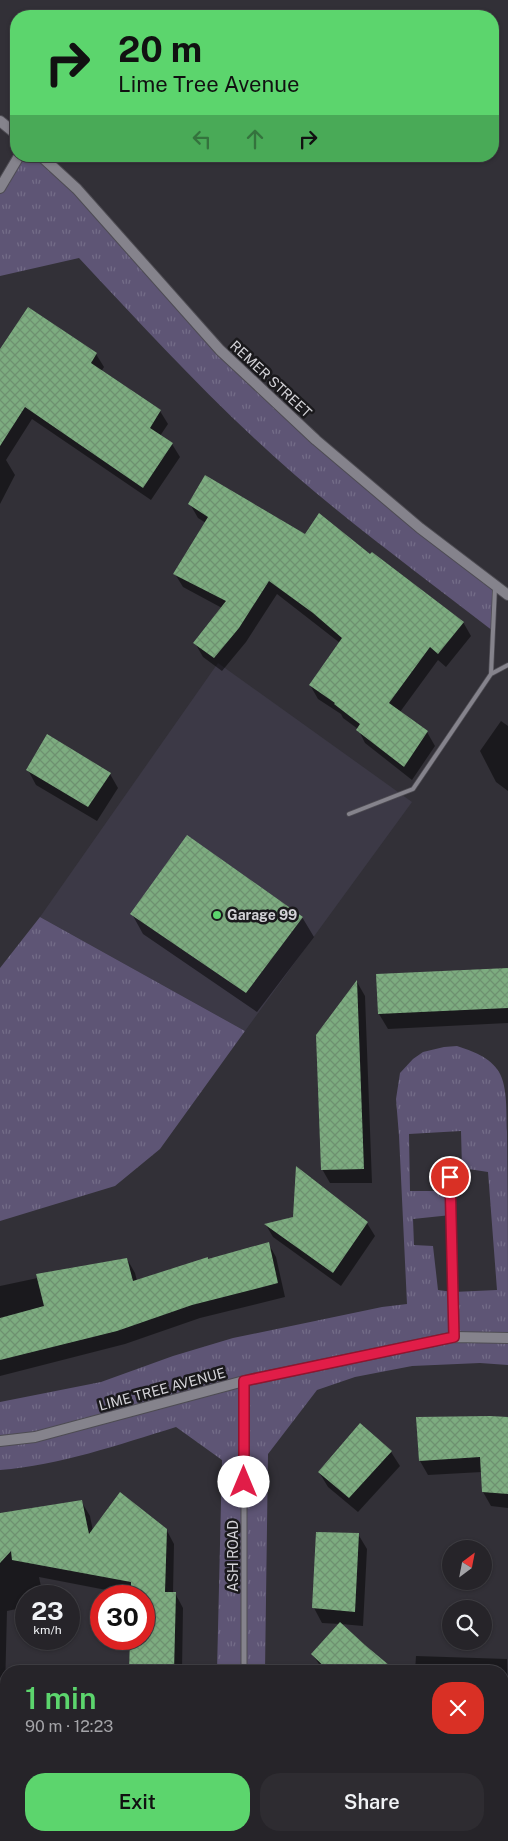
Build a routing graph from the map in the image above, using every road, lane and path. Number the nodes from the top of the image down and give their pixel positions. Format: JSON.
{"nodes":[{"id":1,"x":0,"y":121,"type":"edge"},
{"id":2,"x":10,"y":129,"type":"edge"},
{"id":3,"x":15,"y":162,"type":"edge"},
{"id":4,"x":48,"y":162,"type":"edge"},
{"id":5,"x":0,"y":188,"type":"edge"},
{"id":6,"x":495,"y":586,"type":"junction"},
{"id":7,"x":508,"y":595,"type":"edge"},
{"id":8,"x":508,"y":665,"type":"edge"},
{"id":9,"x":491,"y":674,"type":"junction"},
{"id":10,"x":349,"y":814,"type":"dead end"},
{"id":11,"x":450,"y":1177,"type":"dead end"},
{"id":12,"x":454,"y":1337,"type":"junction"},
{"id":13,"x":508,"y":1338,"type":"edge"},
{"id":14,"x":244,"y":1381,"type":"junction"},
{"id":15,"x":0,"y":1441,"type":"edge"},
{"id":16,"x":244,"y":1665,"type":"edge"}],
"edges":[{"from":1,"to":2,"type":"street"},
{"from":3,"to":5,"type":"street"},
{"from":4,"to":6,"type":"street","name":"REMER STREET"},
{"from":6,"to":7,"type":"street","name":"REMER STREET"},
{"from":6,"to":9,"type":"lane"},
{"from":8,"to":9,"type":"lane"},
{"from":9,"to":10,"type":"lane"},
{"from":11,"to":12,"type":"street"},
{"from":12,"to":13,"type":"street","name":"LIME TREE AVENUE"},
{"from":12,"to":14,"type":"street","name":"LIME TREE AVENUE"},
{"from":14,"to":15,"type":"street","name":"LIME TREE AVENUE"},
{"from":14,"to":16,"type":"street","name":"ASH ROAD"}]}
